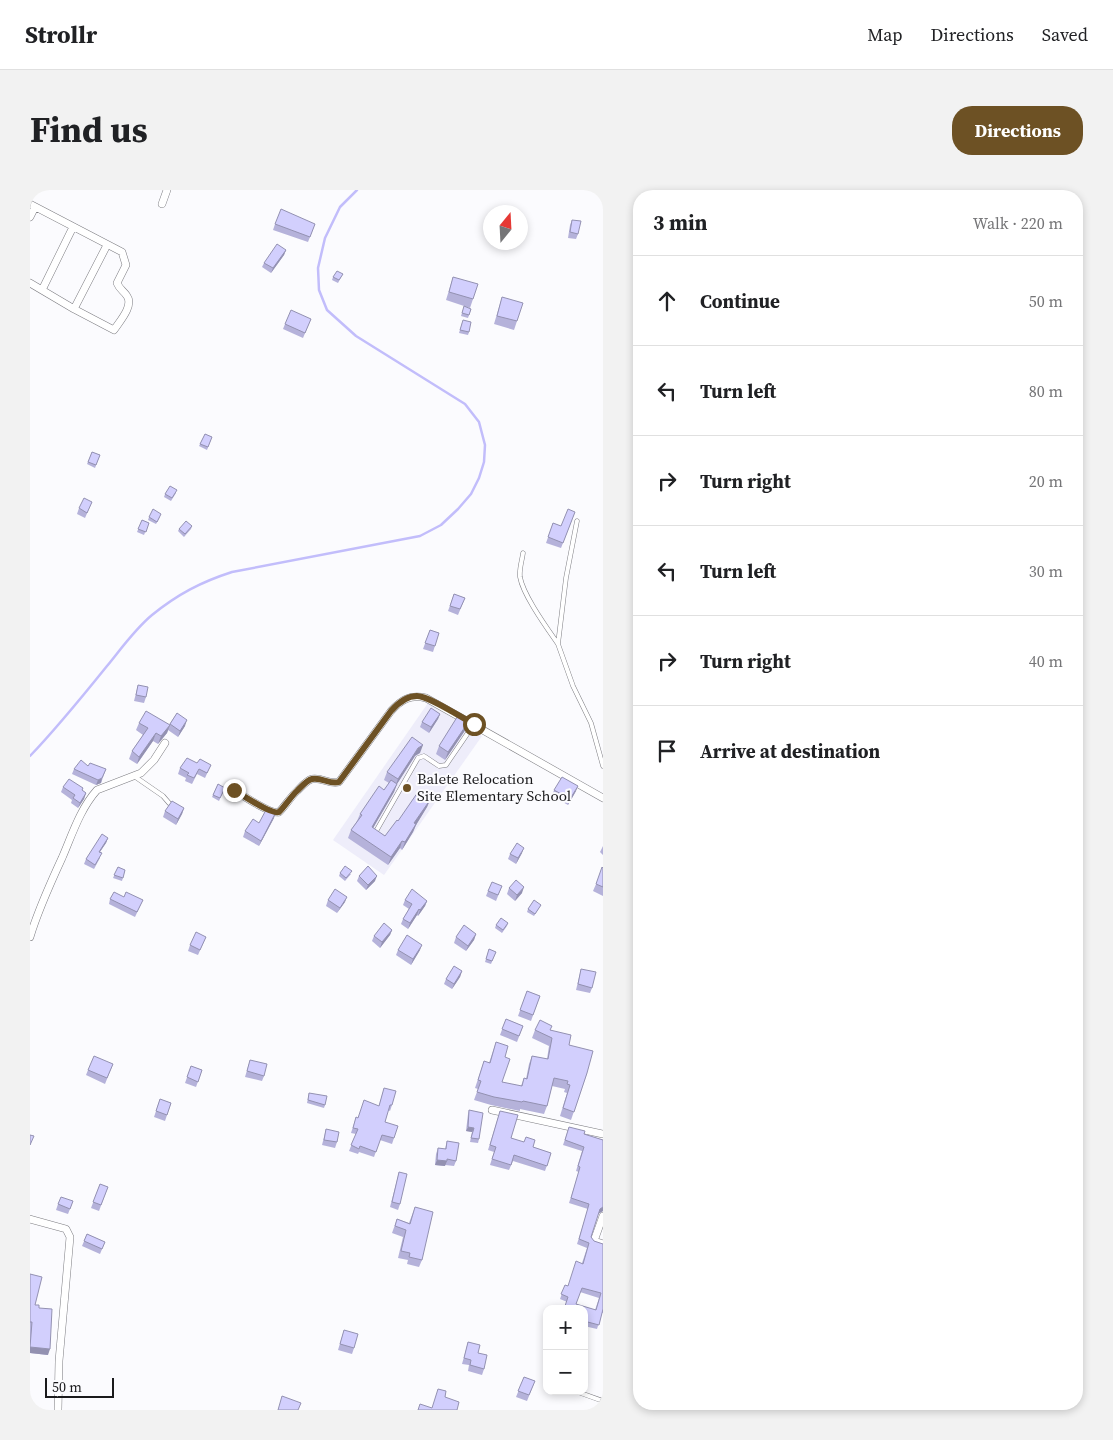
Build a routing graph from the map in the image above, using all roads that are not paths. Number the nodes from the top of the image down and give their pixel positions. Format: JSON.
{"nodes":[{"id":1,"x":167,"y":190,"type":"edge"},
{"id":2,"x":162,"y":204,"type":"dead end"},
{"id":3,"x":32,"y":206,"type":"edge"},
{"id":4,"x":30,"y":218,"type":"edge"},
{"id":5,"x":73,"y":227,"type":"junction"},
{"id":6,"x":107,"y":245,"type":"junction"},
{"id":7,"x":30,"y":283,"type":"edge"},
{"id":8,"x":42,"y":290,"type":"junction"},
{"id":9,"x":74,"y":309,"type":"junction"},
{"id":10,"x":577,"y":521,"type":"dead end"},
{"id":11,"x":523,"y":553,"type":"dead end"},
{"id":12,"x":558,"y":644,"type":"junction"},
{"id":13,"x":474,"y":724,"type":"junction"},
{"id":14,"x":165,"y":743,"type":"dead end"},
{"id":15,"x":603,"y":766,"type":"edge"},
{"id":16,"x":134,"y":776,"type":"junction"},
{"id":17,"x":234,"y":790,"type":"dead end"},
{"id":18,"x":603,"y":798,"type":"edge"},
{"id":19,"x":169,"y":803,"type":"edge"},
{"id":20,"x":375,"y":833,"type":"edge"},
{"id":21,"x":30,"y":937,"type":"edge"},
{"id":22,"x":492,"y":1110,"type":"dead end"},
{"id":23,"x":603,"y":1134,"type":"edge"},
{"id":24,"x":603,"y":1216,"type":"edge"},
{"id":25,"x":30,"y":1219,"type":"edge"},
{"id":26,"x":603,"y":1244,"type":"edge"},
{"id":27,"x":586,"y":1395,"type":"edge"},
{"id":28,"x":603,"y":1401,"type":"edge"},
{"id":29,"x":58,"y":1410,"type":"edge"}],
"edges":[{"from":1,"to":2,"type":"street"},
{"from":3,"to":4,"type":"street"},
{"from":3,"to":5,"type":"street"},
{"from":5,"to":6,"type":"street"},
{"from":5,"to":8,"type":"street"},
{"from":6,"to":9,"type":"street"},
{"from":6,"to":9,"type":"street"},
{"from":7,"to":8,"type":"street"},
{"from":8,"to":9,"type":"street"},
{"from":10,"to":12,"type":"lane"},
{"from":11,"to":12,"type":"lane"},
{"from":12,"to":15,"type":"lane"},
{"from":13,"to":17,"type":"street"},
{"from":13,"to":18,"type":"street"},
{"from":13,"to":20,"type":"lane"},
{"from":14,"to":16,"type":"street"},
{"from":16,"to":19,"type":"lane"},
{"from":16,"to":21,"type":"street"},
{"from":22,"to":23,"type":"street"},
{"from":24,"to":26,"type":"street"},
{"from":25,"to":29,"type":"street"},
{"from":27,"to":28,"type":"lane"}]}
